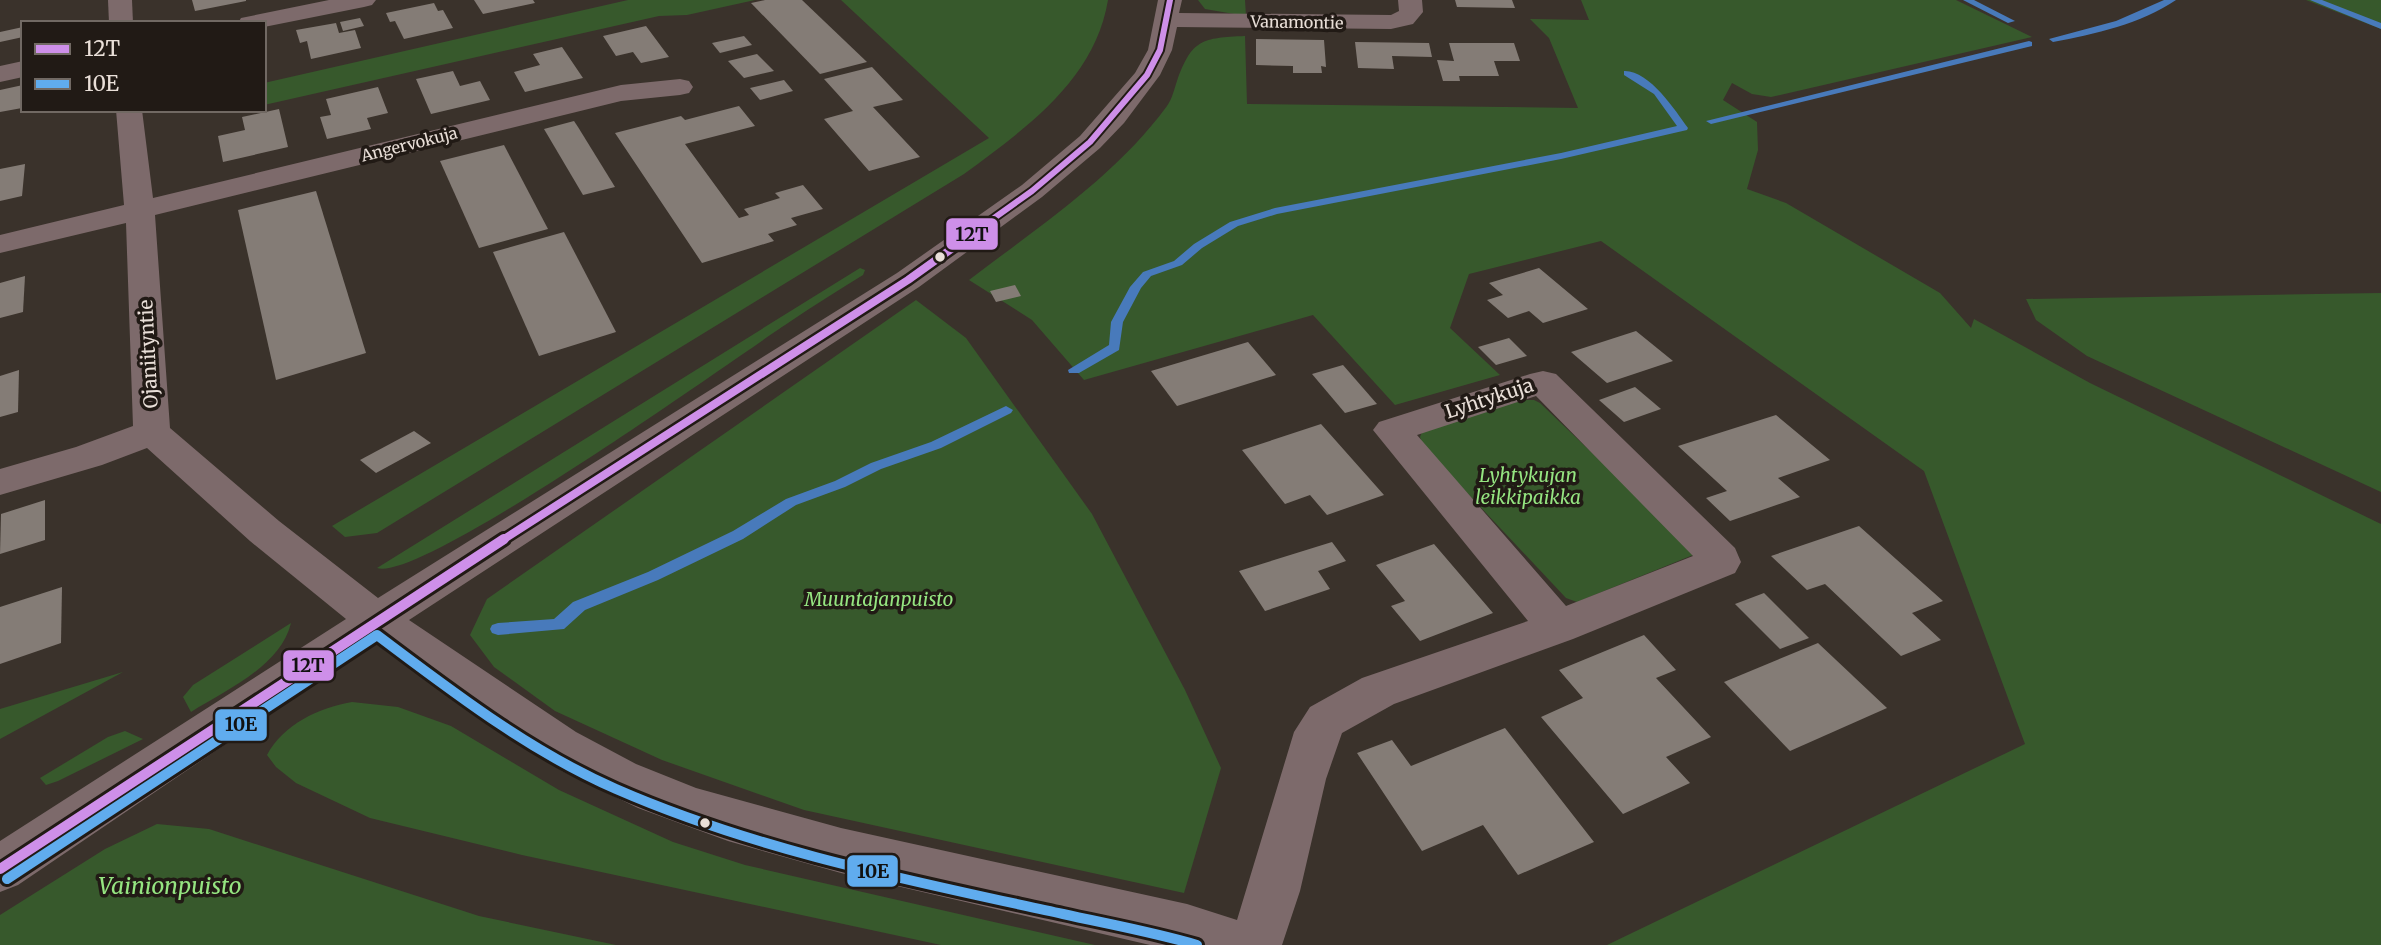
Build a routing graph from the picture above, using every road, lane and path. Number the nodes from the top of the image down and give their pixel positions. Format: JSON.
{"nodes":[{"id":1,"x":120,"y":0,"type":"edge"},
{"id":2,"x":364,"y":0,"type":"edge"},
{"id":3,"x":1410,"y":0,"type":"edge"},
{"id":4,"x":335,"y":3,"type":"edge"},
{"id":5,"x":1169,"y":10,"type":"edge"},
{"id":6,"x":121,"y":21,"type":"edge"},
{"id":7,"x":258,"y":21,"type":"edge"},
{"id":8,"x":21,"y":69,"type":"edge"},
{"id":9,"x":0,"y":74,"type":"edge"},
{"id":10,"x":680,"y":87,"type":"dead end"},
{"id":11,"x":129,"y":112,"type":"edge"},
{"id":12,"x":140,"y":210,"type":"junction"},
{"id":13,"x":0,"y":244,"type":"edge"},
{"id":14,"x":152,"y":432,"type":"junction"},
{"id":15,"x":0,"y":482,"type":"edge"},
{"id":16,"x":377,"y":620,"type":"junction"},
{"id":17,"x":1558,"y":627,"type":"junction"},
{"id":18,"x":0,"y":869,"type":"edge"},
{"id":19,"x":1237,"y":945,"type":"edge"},
{"id":20,"x":1255,"y":945,"type":"edge"}],
"edges":[{"from":1,"to":6,"type":"street"},
{"from":2,"to":4,"type":"street"},
{"from":3,"to":5,"type":"street","name":"Vanamontie"},
{"from":4,"to":7,"type":"street"},
{"from":5,"to":16,"type":"street"},
{"from":8,"to":9,"type":"street"},
{"from":10,"to":12,"type":"street","name":"Angervokuja"},
{"from":11,"to":12,"type":"street","name":"Ojaniityntie"},
{"from":12,"to":13,"type":"street","name":"Angervokuja"},
{"from":12,"to":14,"type":"street","name":"Ojaniityntie"},
{"from":14,"to":15,"type":"street"},
{"from":14,"to":16,"type":"street","name":"Ojaniityntie"},
{"from":16,"to":18,"type":"street"},
{"from":16,"to":19,"type":"street","name":"Ojaniityntie"},
{"from":17,"to":17,"type":"street","name":"Lyhtykuja"},
{"from":17,"to":20,"type":"street","name":"Lyhtykuja"}]}
